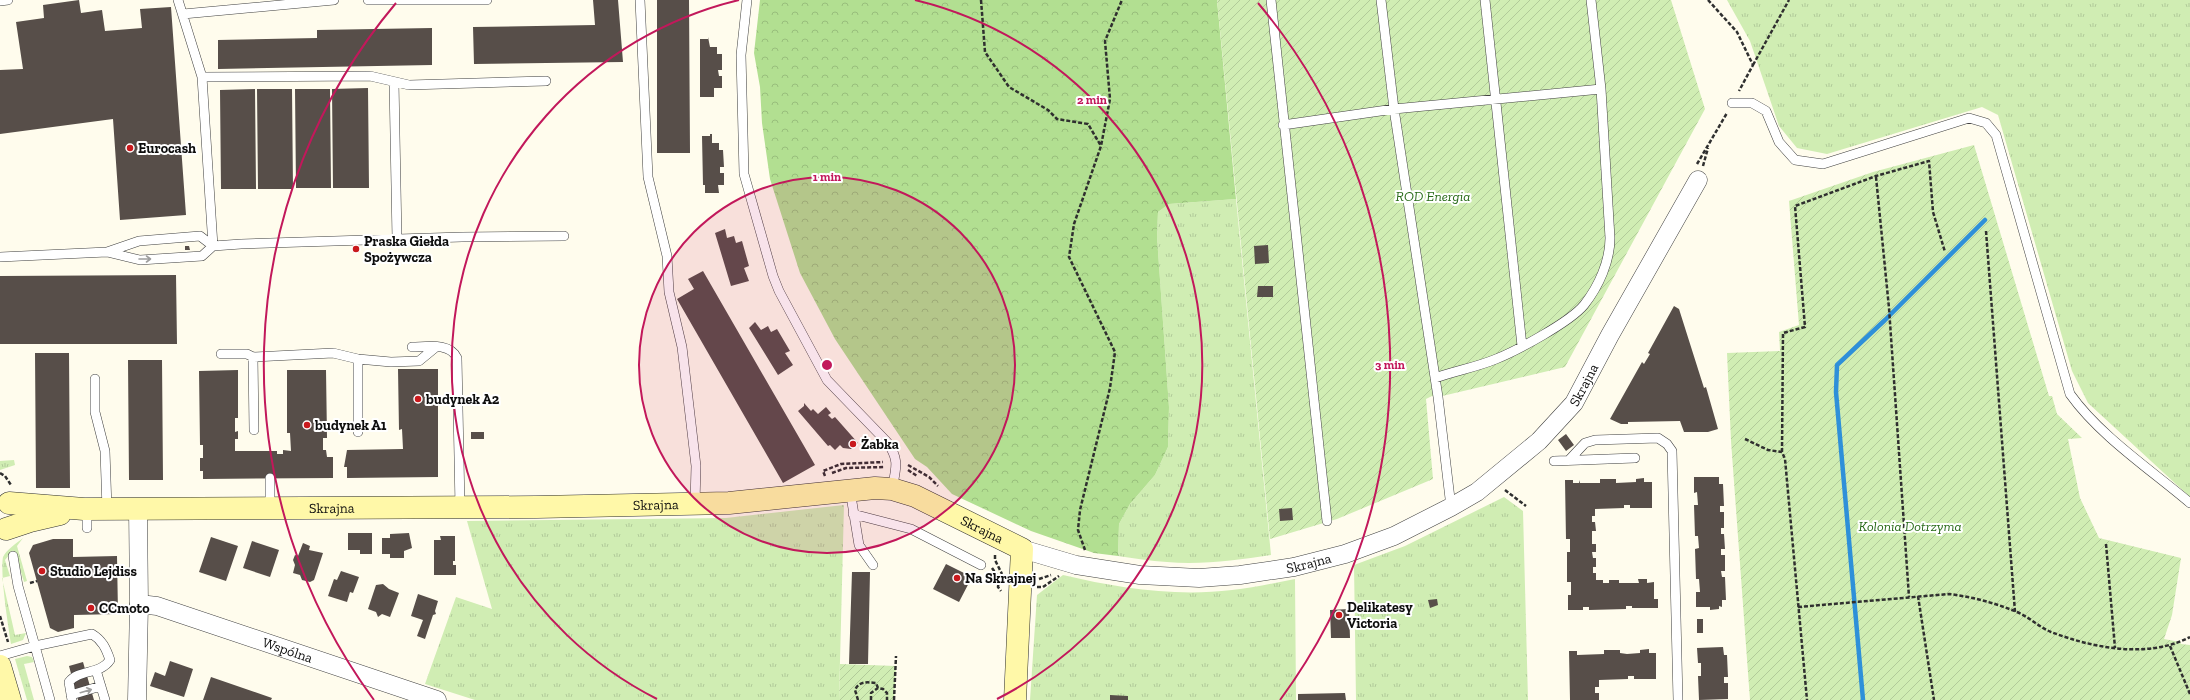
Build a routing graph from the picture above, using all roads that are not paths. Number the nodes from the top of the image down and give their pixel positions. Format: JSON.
{"nodes":[{"id":1,"x":8,"y":0,"type":"edge"},
{"id":2,"x":178,"y":0,"type":"edge"},
{"id":3,"x":334,"y":0,"type":"edge"},
{"id":4,"x":368,"y":0,"type":"edge"},
{"id":5,"x":487,"y":0,"type":"edge"},
{"id":6,"x":640,"y":0,"type":"edge"},
{"id":7,"x":747,"y":0,"type":"edge"},
{"id":8,"x":1271,"y":0,"type":"edge"},
{"id":9,"x":1381,"y":0,"type":"edge"},
{"id":10,"x":1485,"y":0,"type":"edge"},
{"id":11,"x":1591,"y":0,"type":"edge"},
{"id":12,"x":0,"y":1,"type":"edge"},
{"id":13,"x":183,"y":14,"type":"junction"},
{"id":14,"x":202,"y":77,"type":"junction"},
{"id":15,"x":394,"y":82,"type":"junction"},
{"id":16,"x":546,"y":82,"type":"dead end"},
{"id":17,"x":1601,"y":89,"type":"junction"},
{"id":18,"x":1496,"y":100,"type":"junction"},
{"id":19,"x":1732,"y":103,"type":"road end"},
{"id":20,"x":1394,"y":109,"type":"junction"},
{"id":21,"x":1284,"y":125,"type":"junction"},
{"id":22,"x":1698,"y":180,"type":"dead end"},
{"id":23,"x":564,"y":236,"type":"dead end"},
{"id":24,"x":397,"y":239,"type":"junction"},
{"id":25,"x":213,"y":246,"type":"junction"},
{"id":26,"x":106,"y":252,"type":"junction"},
{"id":27,"x":0,"y":257,"type":"edge"},
{"id":28,"x":1522,"y":346,"type":"junction"},
{"id":29,"x":412,"y":347,"type":"dead end"},
{"id":30,"x":436,"y":347,"type":"junction"},
{"id":31,"x":221,"y":354,"type":"dead end"},
{"id":32,"x":253,"y":357,"type":"junction"},
{"id":33,"x":358,"y":359,"type":"junction"},
{"id":34,"x":1435,"y":378,"type":"junction"},
{"id":35,"x":96,"y":379,"type":"dead end"},
{"id":36,"x":254,"y":430,"type":"dead end"},
{"id":37,"x":358,"y":432,"type":"dead end"},
{"id":38,"x":1635,"y":458,"type":"dead end"},
{"id":39,"x":1570,"y":459,"type":"junction"},
{"id":40,"x":1554,"y":461,"type":"dead end"},
{"id":41,"x":270,"y":478,"type":"dead end"},
{"id":42,"x":850,"y":489,"type":"junction"},
{"id":43,"x":892,"y":489,"type":"junction"},
{"id":44,"x":6,"y":493,"type":"edge"},
{"id":45,"x":695,"y":503,"type":"junction"},
{"id":46,"x":2190,"y":503,"type":"edge"},
{"id":47,"x":1451,"y":506,"type":"junction"},
{"id":48,"x":460,"y":507,"type":"junction"},
{"id":49,"x":138,"y":508,"type":"junction"},
{"id":50,"x":270,"y":508,"type":"junction"},
{"id":51,"x":91,"y":514,"type":"junction"},
{"id":52,"x":853,"y":514,"type":"junction"},
{"id":53,"x":1327,"y":521,"type":"dead end"},
{"id":54,"x":3,"y":533,"type":"edge"},
{"id":55,"x":1022,"y":548,"type":"junction"},
{"id":56,"x":12,"y":556,"type":"dead end"},
{"id":57,"x":873,"y":565,"type":"dead end"},
{"id":58,"x":981,"y":565,"type":"dead end"},
{"id":59,"x":139,"y":604,"type":"junction"},
{"id":60,"x":35,"y":646,"type":"junction"},
{"id":61,"x":0,"y":656,"type":"edge"},
{"id":62,"x":0,"y":666,"type":"edge"},
{"id":63,"x":96,"y":670,"type":"junction"},
{"id":64,"x":101,"y":686,"type":"junction"},
{"id":65,"x":71,"y":698,"type":"edge"},
{"id":66,"x":102,"y":699,"type":"edge"},
{"id":67,"x":10,"y":700,"type":"edge"},
{"id":68,"x":50,"y":700,"type":"edge"},
{"id":69,"x":137,"y":700,"type":"edge"},
{"id":70,"x":436,"y":700,"type":"edge"},
{"id":71,"x":1015,"y":700,"type":"edge"},
{"id":72,"x":1678,"y":700,"type":"edge"}],
"edges":[{"from":1,"to":12,"type":"lane"},
{"from":2,"to":13,"type":"lane"},
{"from":3,"to":13,"type":"lane"},
{"from":4,"to":5,"type":"lane"},
{"from":6,"to":45,"type":"lane"},
{"from":7,"to":43,"type":"lane"},
{"from":8,"to":21,"type":"lane"},
{"from":9,"to":20,"type":"lane"},
{"from":10,"to":18,"type":"lane"},
{"from":11,"to":17,"type":"lane"},
{"from":13,"to":14,"type":"lane"},
{"from":14,"to":15,"type":"lane"},
{"from":14,"to":25,"type":"lane"},
{"from":15,"to":16,"type":"lane"},
{"from":15,"to":24,"type":"lane"},
{"from":17,"to":18,"type":"lane"},
{"from":17,"to":28,"type":"lane"},
{"from":18,"to":20,"type":"lane"},
{"from":18,"to":28,"type":"lane"},
{"from":19,"to":46,"type":"lane"},
{"from":20,"to":21,"type":"lane"},
{"from":20,"to":34,"type":"lane"},
{"from":21,"to":53,"type":"lane"},
{"from":22,"to":47,"type":"street","name":"Skrajna"},
{"from":23,"to":24,"type":"lane"},
{"from":24,"to":25,"type":"lane"},
{"from":26,"to":25,"type":"lane","one_way":true},
{"from":25,"to":26,"type":"lane"},
{"from":26,"to":27,"type":"lane"},
{"from":28,"to":34,"type":"lane"},
{"from":29,"to":30,"type":"lane"},
{"from":30,"to":33,"type":"lane"},
{"from":30,"to":48,"type":"lane"},
{"from":31,"to":32,"type":"lane"},
{"from":32,"to":33,"type":"lane"},
{"from":32,"to":36,"type":"lane"},
{"from":33,"to":37,"type":"lane"},
{"from":34,"to":47,"type":"lane"},
{"from":35,"to":51,"type":"lane"},
{"from":38,"to":39,"type":"lane"},
{"from":39,"to":40,"type":"lane"},
{"from":39,"to":72,"type":"lane"},
{"from":41,"to":50,"type":"lane"},
{"from":42,"to":43,"type":"street","name":"Skrajna"},
{"from":42,"to":45,"type":"street","name":"Skrajna"},
{"from":42,"to":52,"type":"lane"},
{"from":43,"to":55,"type":"street","name":"Skrajna"},
{"from":44,"to":51,"type":"street","name":"Skrajna"},
{"from":44,"to":54,"type":"street"},
{"from":45,"to":48,"type":"street","name":"Skrajna"},
{"from":47,"to":55,"type":"street","name":"Skrajna"},
{"from":48,"to":50,"type":"street","name":"Skrajna"},
{"from":49,"to":50,"type":"street","name":"Skrajna"},
{"from":49,"to":51,"type":"street","name":"Skrajna"},
{"from":49,"to":59,"type":"street"},
{"from":51,"to":54,"type":"street","name":"Skrajna"},
{"from":52,"to":57,"type":"lane"},
{"from":52,"to":58,"type":"lane"},
{"from":55,"to":71,"type":"street"},
{"from":56,"to":60,"type":"lane"},
{"from":59,"to":69,"type":"street"},
{"from":59,"to":70,"type":"street","name":"Wspólna"},
{"from":60,"to":61,"type":"lane"},
{"from":60,"to":63,"type":"lane"},
{"from":60,"to":68,"type":"lane"},
{"from":62,"to":67,"type":"street"},
{"from":63,"to":64,"type":"lane"},
{"from":63,"to":65,"type":"lane"},
{"from":65,"to":64,"type":"lane","one_way":true},
{"from":64,"to":66,"type":"lane"}]}
